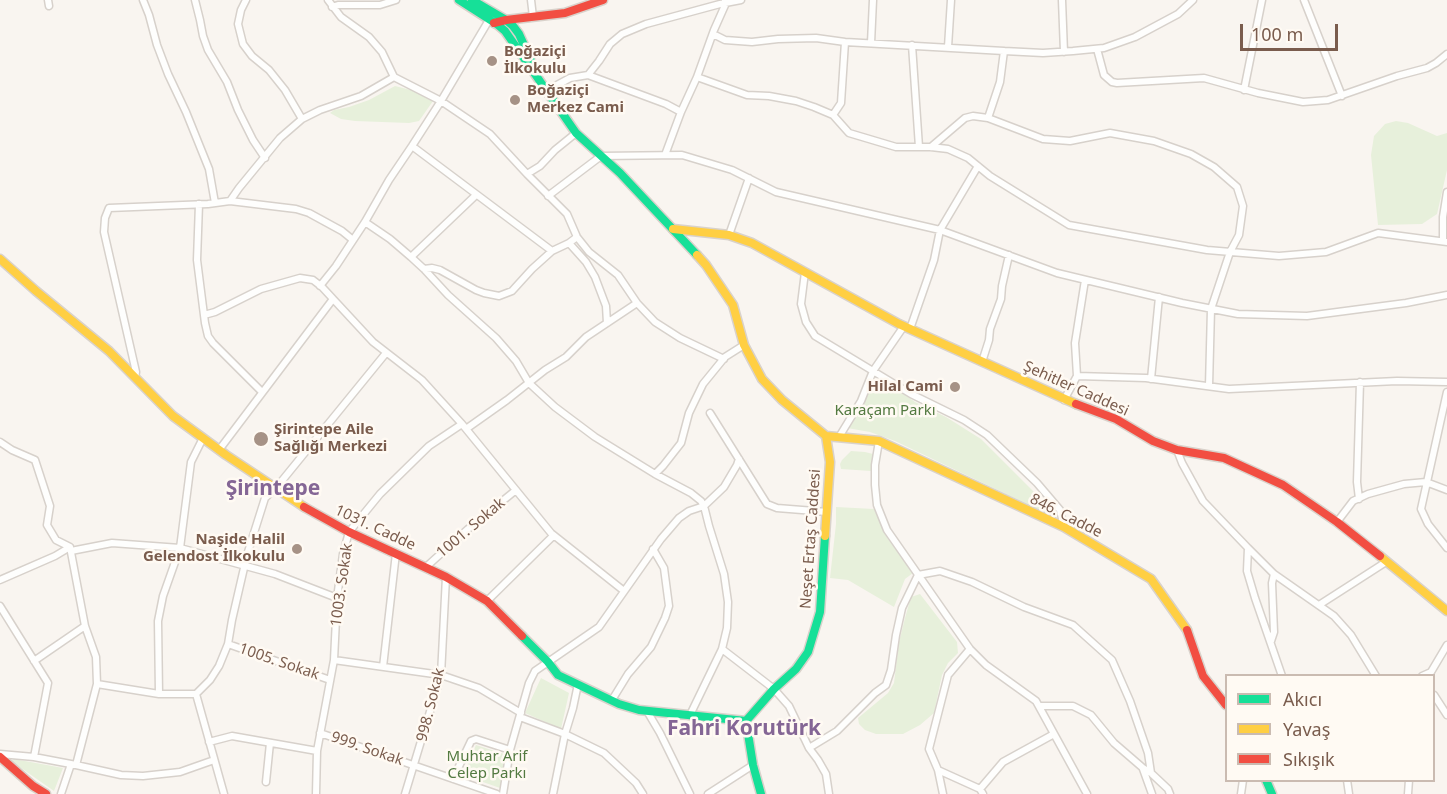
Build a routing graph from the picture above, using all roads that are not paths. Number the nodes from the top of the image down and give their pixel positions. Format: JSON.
{"nodes":[{"id":1,"x":143,"y":0,"type":"edge"},
{"id":2,"x":195,"y":0,"type":"edge"},
{"id":3,"x":246,"y":0,"type":"edge"},
{"id":4,"x":328,"y":0,"type":"edge"},
{"id":5,"x":396,"y":0,"type":"edge"},
{"id":6,"x":459,"y":0,"type":"edge"},
{"id":7,"x":472,"y":0,"type":"edge"},
{"id":8,"x":531,"y":0,"type":"edge"},
{"id":9,"x":603,"y":0,"type":"edge"},
{"id":10,"x":741,"y":0,"type":"edge"},
{"id":11,"x":873,"y":0,"type":"edge"},
{"id":12,"x":951,"y":0,"type":"edge"},
{"id":13,"x":1062,"y":0,"type":"edge"},
{"id":14,"x":1193,"y":0,"type":"edge"},
{"id":15,"x":1262,"y":0,"type":"edge"},
{"id":16,"x":1304,"y":0,"type":"edge"},
{"id":17,"x":725,"y":1,"type":"edge"},
{"id":18,"x":332,"y":7,"type":"junction"},
{"id":19,"x":533,"y":17,"type":"junction"},
{"id":20,"x":506,"y":20,"type":"junction"},
{"id":21,"x":491,"y":21,"type":"junction"},
{"id":22,"x":713,"y":34,"type":"junction"},
{"id":23,"x":845,"y":42,"type":"junction"},
{"id":24,"x":871,"y":43,"type":"junction"},
{"id":25,"x":912,"y":45,"type":"junction"},
{"id":26,"x":948,"y":47,"type":"junction"},
{"id":27,"x":1097,"y":49,"type":"junction"},
{"id":28,"x":1004,"y":51,"type":"junction"},
{"id":29,"x":1064,"y":52,"type":"junction"},
{"id":30,"x":1447,"y":54,"type":"edge"},
{"id":31,"x":588,"y":75,"type":"junction"},
{"id":32,"x":394,"y":77,"type":"junction"},
{"id":33,"x":697,"y":77,"type":"junction"},
{"id":34,"x":539,"y":80,"type":"junction"},
{"id":35,"x":1244,"y":90,"type":"junction"},
{"id":36,"x":546,"y":91,"type":"junction"},
{"id":37,"x":1342,"y":96,"type":"junction"},
{"id":38,"x":441,"y":101,"type":"junction"},
{"id":39,"x":681,"y":111,"type":"junction"},
{"id":40,"x":833,"y":115,"type":"junction"},
{"id":41,"x":988,"y":118,"type":"junction"},
{"id":42,"x":302,"y":119,"type":"junction"},
{"id":43,"x":576,"y":133,"type":"junction"},
{"id":44,"x":412,"y":146,"type":"junction"},
{"id":45,"x":919,"y":147,"type":"junction"},
{"id":46,"x":931,"y":147,"type":"junction"},
{"id":47,"x":665,"y":155,"type":"junction"},
{"id":48,"x":601,"y":156,"type":"junction"},
{"id":49,"x":265,"y":158,"type":"junction"},
{"id":50,"x":978,"y":166,"type":"junction"},
{"id":51,"x":527,"y":174,"type":"junction"},
{"id":52,"x":749,"y":178,"type":"junction"},
{"id":53,"x":1447,"y":192,"type":"edge"},
{"id":54,"x":476,"y":195,"type":"junction"},
{"id":55,"x":548,"y":196,"type":"junction"},
{"id":56,"x":230,"y":201,"type":"junction"},
{"id":57,"x":215,"y":203,"type":"junction"},
{"id":58,"x":199,"y":204,"type":"junction"},
{"id":59,"x":365,"y":222,"type":"junction"},
{"id":60,"x":672,"y":229,"type":"junction"},
{"id":61,"x":940,"y":230,"type":"junction"},
{"id":62,"x":729,"y":235,"type":"junction"},
{"id":63,"x":577,"y":237,"type":"junction"},
{"id":64,"x":353,"y":240,"type":"junction"},
{"id":65,"x":1445,"y":242,"type":"edge"},
{"id":66,"x":569,"y":243,"type":"junction"},
{"id":67,"x":552,"y":251,"type":"junction"},
{"id":68,"x":1230,"y":252,"type":"junction"},
{"id":69,"x":1010,"y":255,"type":"junction"},
{"id":70,"x":411,"y":257,"type":"junction"},
{"id":71,"x":0,"y":259,"type":"edge"},
{"id":72,"x":424,"y":268,"type":"junction"},
{"id":73,"x":805,"y":272,"type":"junction"},
{"id":74,"x":1085,"y":280,"type":"junction"},
{"id":75,"x":320,"y":286,"type":"junction"},
{"id":76,"x":1447,"y":295,"type":"edge"},
{"id":77,"x":1159,"y":297,"type":"junction"},
{"id":78,"x":333,"y":299,"type":"junction"},
{"id":79,"x":637,"y":303,"type":"junction"},
{"id":80,"x":1211,"y":309,"type":"junction"},
{"id":81,"x":204,"y":315,"type":"junction"},
{"id":82,"x":607,"y":323,"type":"junction"},
{"id":83,"x":907,"y":328,"type":"junction"},
{"id":84,"x":744,"y":345,"type":"junction"},
{"id":85,"x":386,"y":353,"type":"junction"},
{"id":86,"x":724,"y":359,"type":"junction"},
{"id":87,"x":982,"y":362,"type":"junction"},
{"id":88,"x":873,"y":371,"type":"junction"},
{"id":89,"x":1077,"y":376,"type":"junction"},
{"id":90,"x":135,"y":378,"type":"junction"},
{"id":91,"x":1151,"y":379,"type":"junction"},
{"id":92,"x":1360,"y":382,"type":"junction"},
{"id":93,"x":1447,"y":382,"type":"edge"},
{"id":94,"x":529,"y":383,"type":"junction"},
{"id":95,"x":1209,"y":386,"type":"junction"},
{"id":96,"x":262,"y":392,"type":"junction"},
{"id":97,"x":1447,"y":392,"type":"edge"},
{"id":98,"x":1064,"y":400,"type":"junction"},
{"id":99,"x":710,"y":413,"type":"dead end"},
{"id":100,"x":464,"y":426,"type":"junction"},
{"id":101,"x":826,"y":436,"type":"junction"},
{"id":102,"x":839,"y":437,"type":"junction"},
{"id":103,"x":203,"y":438,"type":"junction"},
{"id":104,"x":879,"y":441,"type":"junction"},
{"id":105,"x":0,"y":442,"type":"edge"},
{"id":106,"x":219,"y":450,"type":"junction"},
{"id":107,"x":1177,"y":450,"type":"junction"},
{"id":108,"x":739,"y":459,"type":"junction"},
{"id":109,"x":655,"y":474,"type":"junction"},
{"id":110,"x":1426,"y":482,"type":"junction"},
{"id":111,"x":276,"y":488,"type":"junction"},
{"id":112,"x":516,"y":490,"type":"junction"},
{"id":113,"x":1447,"y":490,"type":"edge"},
{"id":114,"x":1359,"y":499,"type":"junction"},
{"id":115,"x":705,"y":506,"type":"junction"},
{"id":116,"x":827,"y":512,"type":"junction"},
{"id":117,"x":1337,"y":522,"type":"junction"},
{"id":118,"x":1064,"y":527,"type":"junction"},
{"id":119,"x":349,"y":532,"type":"junction"},
{"id":120,"x":553,"y":536,"type":"junction"},
{"id":121,"x":180,"y":548,"type":"junction"},
{"id":122,"x":1248,"y":548,"type":"junction"},
{"id":123,"x":1447,"y":548,"type":"edge"},
{"id":124,"x":71,"y":549,"type":"junction"},
{"id":125,"x":653,"y":549,"type":"junction"},
{"id":126,"x":396,"y":553,"type":"junction"},
{"id":127,"x":1386,"y":562,"type":"junction"},
{"id":128,"x":245,"y":566,"type":"junction"},
{"id":129,"x":426,"y":567,"type":"junction"},
{"id":130,"x":1274,"y":574,"type":"junction"},
{"id":131,"x":918,"y":575,"type":"junction"},
{"id":132,"x":446,"y":577,"type":"junction"},
{"id":133,"x":0,"y":580,"type":"edge"},
{"id":134,"x":624,"y":591,"type":"junction"},
{"id":135,"x":337,"y":598,"type":"junction"},
{"id":136,"x":487,"y":601,"type":"junction"},
{"id":137,"x":1319,"y":605,"type":"junction"},
{"id":138,"x":0,"y":606,"type":"edge"},
{"id":139,"x":1447,"y":611,"type":"edge"},
{"id":140,"x":85,"y":626,"type":"junction"},
{"id":141,"x":1271,"y":641,"type":"junction"},
{"id":142,"x":228,"y":644,"type":"junction"},
{"id":143,"x":1447,"y":645,"type":"edge"},
{"id":144,"x":722,"y":649,"type":"junction"},
{"id":145,"x":970,"y":649,"type":"junction"},
{"id":146,"x":333,"y":660,"type":"junction"},
{"id":147,"x":34,"y":661,"type":"junction"},
{"id":148,"x":548,"y":662,"type":"junction"},
{"id":149,"x":383,"y":667,"type":"junction"},
{"id":150,"x":1282,"y":674,"type":"edge"},
{"id":151,"x":1375,"y":674,"type":"edge"},
{"id":152,"x":1425,"y":674,"type":"edge"},
{"id":153,"x":441,"y":675,"type":"junction"},
{"id":154,"x":330,"y":680,"type":"junction"},
{"id":155,"x":97,"y":684,"type":"junction"},
{"id":156,"x":578,"y":684,"type":"junction"},
{"id":157,"x":774,"y":689,"type":"junction"},
{"id":158,"x":159,"y":694,"type":"junction"},
{"id":159,"x":196,"y":694,"type":"junction"},
{"id":160,"x":1435,"y":696,"type":"edge"},
{"id":161,"x":612,"y":700,"type":"junction"},
{"id":162,"x":1225,"y":703,"type":"edge"},
{"id":163,"x":1039,"y":706,"type":"junction"},
{"id":164,"x":647,"y":711,"type":"junction"},
{"id":165,"x":1447,"y":714,"type":"edge"},
{"id":166,"x":520,"y":715,"type":"junction"},
{"id":167,"x":690,"y":715,"type":"junction"},
{"id":168,"x":746,"y":721,"type":"junction"},
{"id":169,"x":320,"y":733,"type":"junction"},
{"id":170,"x":565,"y":734,"type":"junction"},
{"id":171,"x":1054,"y":734,"type":"junction"},
{"id":172,"x":209,"y":742,"type":"junction"},
{"id":173,"x":270,"y":743,"type":"junction"},
{"id":174,"x":809,"y":748,"type":"junction"},
{"id":175,"x":510,"y":750,"type":"junction"},
{"id":176,"x":317,"y":751,"type":"junction"},
{"id":177,"x":0,"y":756,"type":"edge"},
{"id":178,"x":34,"y":757,"type":"junction"},
{"id":179,"x":214,"y":760,"type":"junction"},
{"id":180,"x":73,"y":764,"type":"junction"},
{"id":181,"x":415,"y":765,"type":"junction"},
{"id":182,"x":753,"y":765,"type":"junction"},
{"id":183,"x":1143,"y":768,"type":"junction"},
{"id":184,"x":938,"y":770,"type":"junction"},
{"id":185,"x":1151,"y":773,"type":"junction"},
{"id":186,"x":453,"y":779,"type":"junction"},
{"id":187,"x":266,"y":782,"type":"dead end"},
{"id":188,"x":31,"y":790,"type":"edge"},
{"id":189,"x":982,"y":791,"type":"edge"},
{"id":190,"x":46,"y":794,"type":"edge"},
{"id":191,"x":61,"y":794,"type":"edge"},
{"id":192,"x":224,"y":794,"type":"edge"},
{"id":193,"x":316,"y":794,"type":"edge"},
{"id":194,"x":405,"y":794,"type":"edge"},
{"id":195,"x":497,"y":794,"type":"edge"},
{"id":196,"x":503,"y":794,"type":"edge"},
{"id":197,"x":552,"y":794,"type":"edge"},
{"id":198,"x":643,"y":794,"type":"edge"},
{"id":199,"x":690,"y":794,"type":"edge"},
{"id":200,"x":708,"y":794,"type":"edge"},
{"id":201,"x":761,"y":794,"type":"edge"},
{"id":202,"x":829,"y":794,"type":"edge"},
{"id":203,"x":943,"y":794,"type":"edge"},
{"id":204,"x":1088,"y":794,"type":"edge"},
{"id":205,"x":1152,"y":794,"type":"edge"},
{"id":206,"x":1170,"y":794,"type":"edge"}],
"edges":[{"from":1,"to":57,"type":"street"},
{"from":2,"to":49,"type":"street"},
{"from":3,"to":42,"type":"street"},
{"from":4,"to":18,"type":"street"},
{"from":5,"to":18,"type":"street"},
{"from":6,"to":21,"type":"street"},
{"from":7,"to":20,"type":"street"},
{"from":8,"to":19,"type":"street"},
{"from":9,"to":19,"type":"street"},
{"from":10,"to":17,"type":"street"},
{"from":11,"to":24,"type":"street"},
{"from":12,"to":26,"type":"street"},
{"from":13,"to":29,"type":"street"},
{"from":14,"to":27,"type":"street"},
{"from":15,"to":35,"type":"street"},
{"from":16,"to":37,"type":"street"},
{"from":17,"to":22,"type":"street"},
{"from":17,"to":31,"type":"street"},
{"from":18,"to":32,"type":"street"},
{"from":19,"to":20,"type":"street"},
{"from":20,"to":21,"type":"street"},
{"from":20,"to":34,"type":"street"},
{"from":21,"to":34,"type":"street"},
{"from":21,"to":38,"type":"street"},
{"from":22,"to":23,"type":"street"},
{"from":22,"to":33,"type":"street"},
{"from":23,"to":24,"type":"street"},
{"from":23,"to":40,"type":"street"},
{"from":24,"to":25,"type":"street"},
{"from":25,"to":26,"type":"street"},
{"from":25,"to":45,"type":"street"},
{"from":26,"to":28,"type":"street"},
{"from":27,"to":29,"type":"street"},
{"from":27,"to":35,"type":"street"},
{"from":28,"to":29,"type":"street"},
{"from":28,"to":41,"type":"street"},
{"from":30,"to":37,"type":"street"},
{"from":31,"to":36,"type":"street"},
{"from":31,"to":39,"type":"street"},
{"from":32,"to":38,"type":"street"},
{"from":32,"to":42,"type":"street"},
{"from":33,"to":39,"type":"street"},
{"from":33,"to":40,"type":"street"},
{"from":34,"to":36,"type":"street"},
{"from":35,"to":37,"type":"street"},
{"from":36,"to":43,"type":"street"},
{"from":38,"to":44,"type":"street"},
{"from":38,"to":51,"type":"street"},
{"from":39,"to":47,"type":"street"},
{"from":40,"to":45,"type":"street"},
{"from":41,"to":46,"type":"street"},
{"from":41,"to":68,"type":"street"},
{"from":42,"to":49,"type":"street"},
{"from":43,"to":48,"type":"street"},
{"from":43,"to":51,"type":"street"},
{"from":44,"to":54,"type":"street"},
{"from":44,"to":59,"type":"street"},
{"from":45,"to":46,"type":"street"},
{"from":46,"to":50,"type":"street"},
{"from":47,"to":48,"type":"street"},
{"from":47,"to":52,"type":"street"},
{"from":48,"to":55,"type":"street"},
{"from":48,"to":60,"type":"street"},
{"from":49,"to":56,"type":"street"},
{"from":50,"to":61,"type":"street"},
{"from":50,"to":68,"type":"street"},
{"from":51,"to":55,"type":"street"},
{"from":52,"to":61,"type":"street"},
{"from":52,"to":62,"type":"street"},
{"from":53,"to":65,"type":"street"},
{"from":54,"to":67,"type":"street"},
{"from":54,"to":70,"type":"street"},
{"from":55,"to":63,"type":"street"},
{"from":56,"to":57,"type":"street"},
{"from":56,"to":64,"type":"street"},
{"from":57,"to":58,"type":"street"},
{"from":58,"to":81,"type":"street"},
{"from":58,"to":90,"type":"street"},
{"from":59,"to":64,"type":"street"},
{"from":59,"to":70,"type":"street"},
{"from":60,"to":62,"type":"street","name":"Şehitler Caddesi"},
{"from":60,"to":84,"type":"street"},
{"from":61,"to":69,"type":"street"},
{"from":61,"to":83,"type":"street"},
{"from":62,"to":73,"type":"street","name":"Şehitler Caddesi"},
{"from":63,"to":66,"type":"street"},
{"from":63,"to":79,"type":"street"},
{"from":64,"to":75,"type":"street"},
{"from":65,"to":68,"type":"street"},
{"from":66,"to":67,"type":"street"},
{"from":66,"to":82,"type":"street"},
{"from":67,"to":72,"type":"street"},
{"from":68,"to":80,"type":"street"},
{"from":69,"to":74,"type":"street"},
{"from":69,"to":87,"type":"street"},
{"from":70,"to":72,"type":"street"},
{"from":71,"to":90,"type":"street","name":"1031. Cadde"},
{"from":72,"to":94,"type":"street"},
{"from":73,"to":83,"type":"street","name":"Şehitler Caddesi"},
{"from":73,"to":88,"type":"street"},
{"from":74,"to":77,"type":"street"},
{"from":74,"to":89,"type":"street"},
{"from":75,"to":78,"type":"street"},
{"from":75,"to":81,"type":"street"},
{"from":76,"to":80,"type":"street"},
{"from":77,"to":80,"type":"street"},
{"from":77,"to":91,"type":"street"},
{"from":78,"to":85,"type":"street"},
{"from":78,"to":96,"type":"street"},
{"from":79,"to":82,"type":"street","name":"1003. Sokak"},
{"from":79,"to":86,"type":"street"},
{"from":80,"to":95,"type":"street"},
{"from":81,"to":96,"type":"street"},
{"from":82,"to":94,"type":"street","name":"1003. Sokak"},
{"from":83,"to":87,"type":"street","name":"Şehitler Caddesi"},
{"from":83,"to":88,"type":"street"},
{"from":84,"to":86,"type":"street"},
{"from":84,"to":101,"type":"street"},
{"from":85,"to":100,"type":"street"},
{"from":85,"to":111,"type":"street"},
{"from":86,"to":109,"type":"street"},
{"from":87,"to":98,"type":"street","name":"Şehitler Caddesi"},
{"from":88,"to":102,"type":"street"},
{"from":88,"to":118,"type":"street"},
{"from":89,"to":91,"type":"street"},
{"from":89,"to":98,"type":"street"},
{"from":90,"to":103,"type":"street","name":"1031. Cadde"},
{"from":91,"to":95,"type":"street"},
{"from":92,"to":93,"type":"street"},
{"from":92,"to":95,"type":"street"},
{"from":92,"to":114,"type":"street"},
{"from":94,"to":100,"type":"street","name":"1003. Sokak"},
{"from":94,"to":109,"type":"street"},
{"from":96,"to":106,"type":"street"},
{"from":97,"to":110,"type":"street"},
{"from":98,"to":107,"type":"street","name":"Şehitler Caddesi"},
{"from":99,"to":108,"type":"street"},
{"from":100,"to":112,"type":"street"},
{"from":100,"to":119,"type":"street","name":"1003. Sokak"},
{"from":101,"to":102,"type":"street","name":"846. Cadde"},
{"from":101,"to":116,"type":"street","name":"Neşet Ertaş Caddesi"},
{"from":102,"to":104,"type":"street","name":"846. Cadde"},
{"from":103,"to":106,"type":"street","name":"1031. Cadde"},
{"from":103,"to":121,"type":"street"},
{"from":104,"to":118,"type":"street","name":"846. Cadde"},
{"from":104,"to":131,"type":"street"},
{"from":105,"to":124,"type":"street"},
{"from":106,"to":111,"type":"street","name":"1031. Cadde"},
{"from":107,"to":117,"type":"street","name":"Şehitler Caddesi"},
{"from":107,"to":122,"type":"street"},
{"from":108,"to":115,"type":"street"},
{"from":108,"to":116,"type":"street"},
{"from":109,"to":115,"type":"street"},
{"from":110,"to":113,"type":"street"},
{"from":110,"to":114,"type":"street"},
{"from":110,"to":123,"type":"street"},
{"from":111,"to":119,"type":"street","name":"1031. Cadde"},
{"from":111,"to":128,"type":"street"},
{"from":112,"to":120,"type":"street"},
{"from":112,"to":129,"type":"street","name":"1001. Sokak"},
{"from":114,"to":117,"type":"street"},
{"from":115,"to":125,"type":"street"},
{"from":115,"to":144,"type":"street"},
{"from":116,"to":157,"type":"street","name":"Neşet Ertaş Caddesi"},
{"from":117,"to":127,"type":"street","name":"Şehitler Caddesi"},
{"from":118,"to":162,"type":"street","name":"846. Cadde"},
{"from":119,"to":126,"type":"street","name":"1031. Cadde"},
{"from":119,"to":135,"type":"street","name":"1003. Sokak"},
{"from":120,"to":134,"type":"street"},
{"from":120,"to":136,"type":"street"},
{"from":121,"to":124,"type":"street"},
{"from":121,"to":128,"type":"street"},
{"from":121,"to":158,"type":"street"},
{"from":122,"to":130,"type":"street"},
{"from":122,"to":141,"type":"street"},
{"from":124,"to":133,"type":"street"},
{"from":124,"to":140,"type":"street"},
{"from":125,"to":134,"type":"street"},
{"from":125,"to":161,"type":"street"},
{"from":126,"to":129,"type":"street","name":"1031. Cadde"},
{"from":126,"to":149,"type":"street"},
{"from":127,"to":137,"type":"street"},
{"from":127,"to":139,"type":"street","name":"Şehitler Caddesi"},
{"from":128,"to":135,"type":"street"},
{"from":128,"to":142,"type":"street"},
{"from":129,"to":132,"type":"street","name":"1031. Cadde"},
{"from":130,"to":137,"type":"street"},
{"from":130,"to":141,"type":"street"},
{"from":131,"to":145,"type":"street"},
{"from":131,"to":174,"type":"street"},
{"from":131,"to":185,"type":"street"},
{"from":132,"to":136,"type":"street","name":"1031. Cadde"},
{"from":132,"to":153,"type":"street","name":"998. Sokak"},
{"from":134,"to":148,"type":"street"},
{"from":135,"to":146,"type":"street","name":"1003. Sokak"},
{"from":136,"to":148,"type":"street","name":"1031. Cadde"},
{"from":137,"to":151,"type":"street"},
{"from":138,"to":147,"type":"street"},
{"from":140,"to":147,"type":"street"},
{"from":140,"to":155,"type":"street"},
{"from":141,"to":150,"type":"street"},
{"from":142,"to":154,"type":"street","name":"1005. Sokak"},
{"from":142,"to":159,"type":"street"},
{"from":143,"to":152,"type":"street"},
{"from":144,"to":157,"type":"street"},
{"from":144,"to":167,"type":"street"},
{"from":145,"to":163,"type":"street"},
{"from":145,"to":184,"type":"street"},
{"from":146,"to":149,"type":"street"},
{"from":146,"to":154,"type":"street","name":"1003. Sokak"},
{"from":147,"to":178,"type":"street"},
{"from":148,"to":156,"type":"street","name":"1031. Cadde"},
{"from":148,"to":166,"type":"street"},
{"from":149,"to":153,"type":"street"},
{"from":153,"to":166,"type":"street"},
{"from":153,"to":181,"type":"street","name":"998. Sokak"},
{"from":154,"to":169,"type":"street","name":"1003. Sokak"},
{"from":155,"to":158,"type":"street"},
{"from":155,"to":180,"type":"street"},
{"from":156,"to":161,"type":"street","name":"1031. Cadde"},
{"from":156,"to":170,"type":"street"},
{"from":157,"to":168,"type":"street","name":"Neşet Ertaş Caddesi"},
{"from":157,"to":174,"type":"street"},
{"from":158,"to":159,"type":"street"},
{"from":159,"to":172,"type":"street"},
{"from":160,"to":165,"type":"street"},
{"from":161,"to":164,"type":"street","name":"1031. Cadde"},
{"from":163,"to":171,"type":"street"},
{"from":163,"to":183,"type":"street"},
{"from":164,"to":167,"type":"street","name":"1031. Cadde"},
{"from":164,"to":199,"type":"street"},
{"from":166,"to":170,"type":"street"},
{"from":166,"to":175,"type":"street"},
{"from":167,"to":168,"type":"street","name":"1031. Cadde"},
{"from":168,"to":182,"type":"street"},
{"from":169,"to":176,"type":"street","name":"1003. Sokak"},
{"from":169,"to":181,"type":"street","name":"999. Sokak"},
{"from":170,"to":197,"type":"street"},
{"from":170,"to":198,"type":"street"},
{"from":171,"to":189,"type":"street"},
{"from":171,"to":204,"type":"street"},
{"from":172,"to":173,"type":"street"},
{"from":172,"to":179,"type":"street"},
{"from":173,"to":176,"type":"street"},
{"from":173,"to":187,"type":"street"},
{"from":174,"to":202,"type":"street"},
{"from":175,"to":186,"type":"street"},
{"from":175,"to":196,"type":"street"},
{"from":176,"to":193,"type":"street","name":"1003. Sokak"},
{"from":177,"to":178,"type":"street"},
{"from":177,"to":188,"type":"street"},
{"from":178,"to":180,"type":"street"},
{"from":179,"to":180,"type":"street"},
{"from":179,"to":192,"type":"street"},
{"from":180,"to":191,"type":"street"},
{"from":181,"to":186,"type":"street","name":"999. Sokak"},
{"from":181,"to":194,"type":"street","name":"998. Sokak"},
{"from":182,"to":200,"type":"street"},
{"from":182,"to":201,"type":"street"},
{"from":183,"to":185,"type":"street"},
{"from":183,"to":205,"type":"street"},
{"from":184,"to":189,"type":"street"},
{"from":184,"to":203,"type":"street"},
{"from":185,"to":206,"type":"street"},
{"from":186,"to":195,"type":"street","name":"999. Sokak"},
{"from":188,"to":190,"type":"street"}]}
